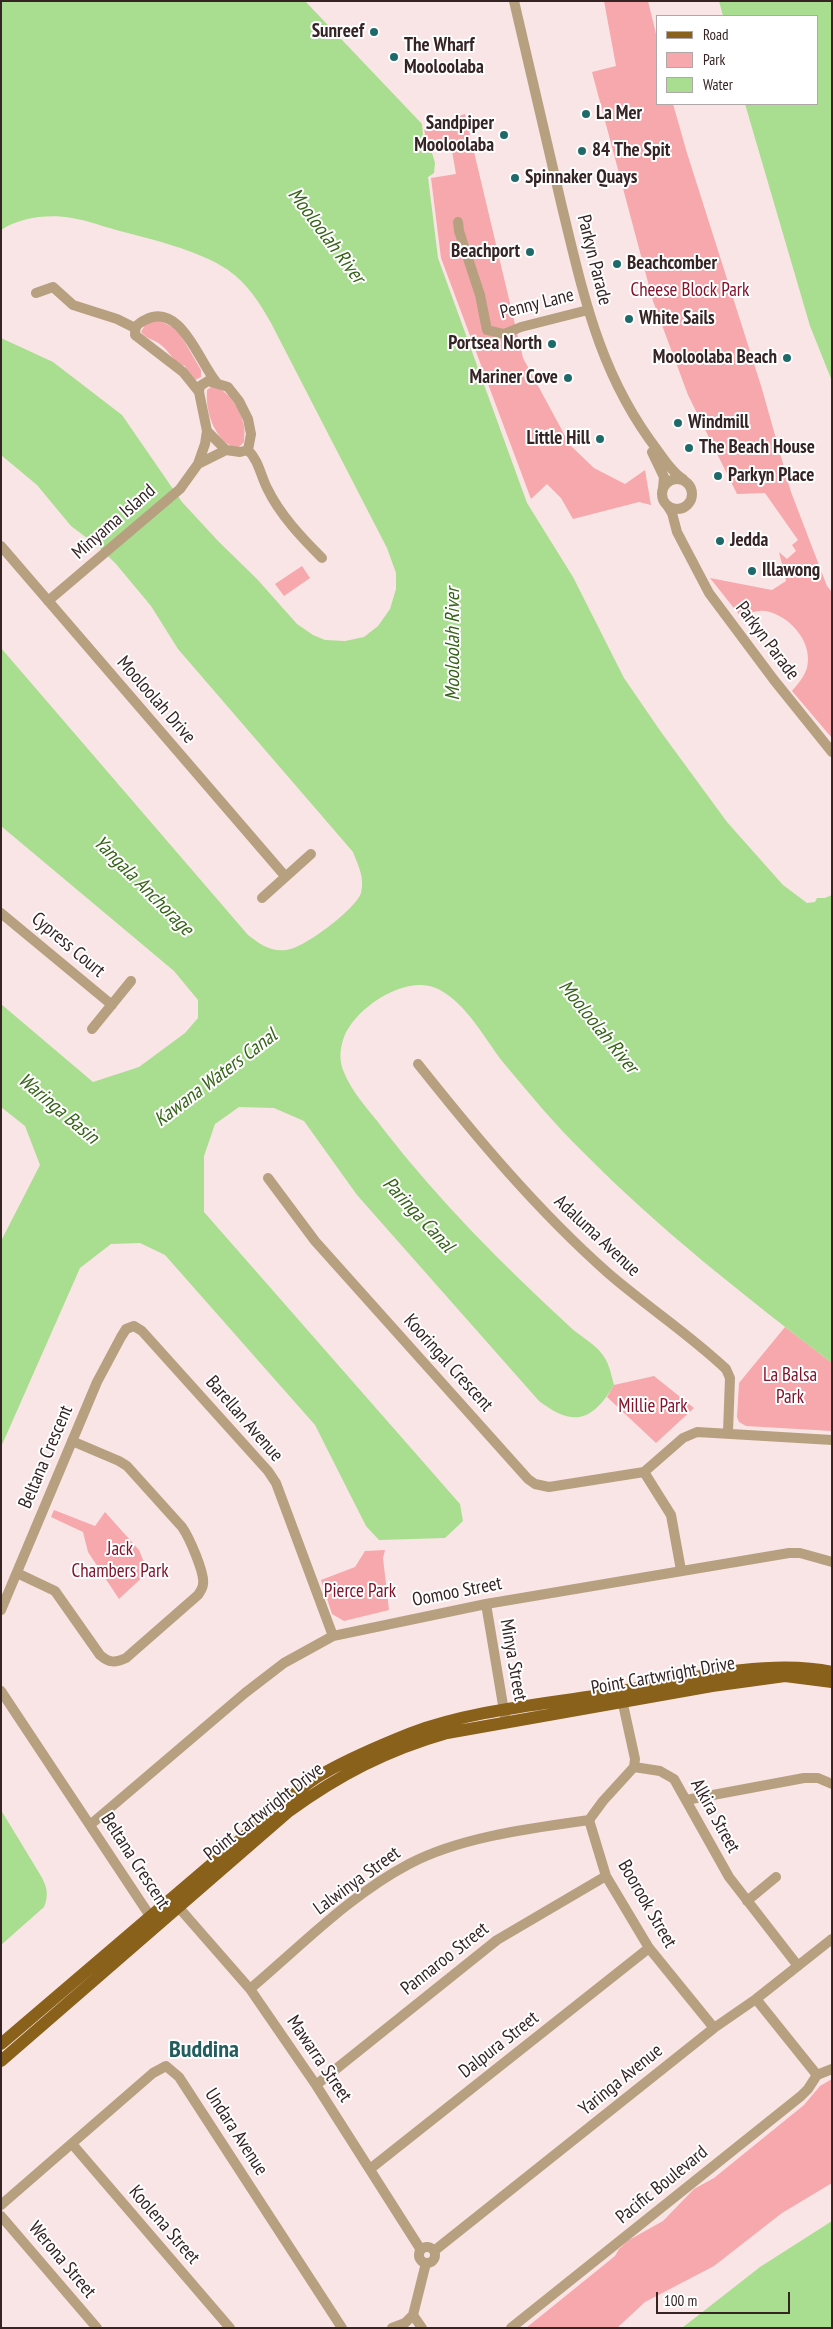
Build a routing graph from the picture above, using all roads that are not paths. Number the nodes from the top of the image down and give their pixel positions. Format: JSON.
{"nodes":[{"id":1,"x":514,"y":1,"type":"edge"},
{"id":2,"x":458,"y":222,"type":"dead end"},
{"id":3,"x":36,"y":293,"type":"dead end"},
{"id":4,"x":588,"y":310,"type":"junction"},
{"id":5,"x":135,"y":328,"type":"junction"},
{"id":6,"x":217,"y":383,"type":"junction"},
{"id":7,"x":199,"y":392,"type":"junction"},
{"id":8,"x":207,"y":431,"type":"junction"},
{"id":9,"x":642,"y":431,"type":"junction"},
{"id":10,"x":226,"y":450,"type":"junction"},
{"id":11,"x":248,"y":450,"type":"junction"},
{"id":12,"x":198,"y":464,"type":"junction"},
{"id":13,"x":683,"y":479,"type":"junction"},
{"id":14,"x":663,"y":488,"type":"junction"},
{"id":15,"x":667,"y":505,"type":"junction"},
{"id":16,"x":686,"y":507,"type":"junction"},
{"id":17,"x":684,"y":545,"type":"junction"},
{"id":18,"x":1,"y":546,"type":"edge"},
{"id":19,"x":322,"y":558,"type":"dead end"},
{"id":20,"x":48,"y":601,"type":"junction"},
{"id":21,"x":832,"y":752,"type":"edge"},
{"id":22,"x":311,"y":854,"type":"dead end"},
{"id":23,"x":285,"y":876,"type":"junction"},
{"id":24,"x":262,"y":898,"type":"dead end"},
{"id":25,"x":1,"y":913,"type":"edge"},
{"id":26,"x":131,"y":982,"type":"dead end"},
{"id":27,"x":112,"y":1005,"type":"junction"},
{"id":28,"x":92,"y":1028,"type":"dead end"},
{"id":29,"x":418,"y":1064,"type":"dead end"},
{"id":30,"x":268,"y":1178,"type":"dead end"},
{"id":31,"x":134,"y":1326,"type":"joint"},
{"id":32,"x":728,"y":1432,"type":"junction"},
{"id":33,"x":832,"y":1440,"type":"edge"},
{"id":34,"x":72,"y":1441,"type":"junction"},
{"id":35,"x":644,"y":1472,"type":"junction"},
{"id":36,"x":832,"y":1562,"type":"edge"},
{"id":37,"x":681,"y":1570,"type":"junction"},
{"id":38,"x":17,"y":1573,"type":"junction"},
{"id":39,"x":486,"y":1604,"type":"junction"},
{"id":40,"x":1,"y":1610,"type":"edge"},
{"id":41,"x":332,"y":1636,"type":"junction"},
{"id":42,"x":785,"y":1671,"type":"junction"},
{"id":43,"x":832,"y":1672,"type":"edge"},
{"id":44,"x":832,"y":1682,"type":"edge"},
{"id":45,"x":1,"y":1691,"type":"edge"},
{"id":46,"x":622,"y":1697,"type":"junction"},
{"id":47,"x":505,"y":1716,"type":"junction"},
{"id":48,"x":634,"y":1767,"type":"junction"},
{"id":49,"x":832,"y":1784,"type":"edge"},
{"id":50,"x":686,"y":1800,"type":"junction"},
{"id":51,"x":589,"y":1820,"type":"junction"},
{"id":52,"x":90,"y":1825,"type":"junction"},
{"id":53,"x":606,"y":1876,"type":"junction"},
{"id":54,"x":776,"y":1877,"type":"dead end"},
{"id":55,"x":747,"y":1901,"type":"junction"},
{"id":56,"x":174,"y":1903,"type":"junction"},
{"id":57,"x":154,"y":1921,"type":"junction"},
{"id":58,"x":832,"y":1938,"type":"edge"},
{"id":59,"x":649,"y":1948,"type":"junction"},
{"id":60,"x":798,"y":1966,"type":"junction"},
{"id":61,"x":250,"y":1989,"type":"junction"},
{"id":62,"x":756,"y":1999,"type":"junction"},
{"id":63,"x":714,"y":2028,"type":"junction"},
{"id":64,"x":1,"y":2044,"type":"edge"},
{"id":65,"x":1,"y":2061,"type":"edge"},
{"id":66,"x":832,"y":2069,"type":"edge"},
{"id":67,"x":817,"y":2075,"type":"junction"},
{"id":68,"x":316,"y":2085,"type":"junction"},
{"id":69,"x":73,"y":2144,"type":"junction"},
{"id":70,"x":370,"y":2170,"type":"junction"},
{"id":71,"x":1,"y":2205,"type":"edge"},
{"id":72,"x":1,"y":2216,"type":"edge"},
{"id":73,"x":421,"y":2250,"type":"junction"},
{"id":74,"x":434,"y":2251,"type":"junction"},
{"id":75,"x":426,"y":2263,"type":"junction"},
{"id":76,"x":413,"y":2314,"type":"junction"},
{"id":77,"x":96,"y":2328,"type":"edge"},
{"id":78,"x":230,"y":2328,"type":"edge"},
{"id":79,"x":342,"y":2328,"type":"edge"},
{"id":80,"x":392,"y":2328,"type":"edge"},
{"id":81,"x":422,"y":2328,"type":"edge"},
{"id":82,"x":511,"y":2328,"type":"edge"}],
"edges":[{"from":1,"to":4,"type":"street","name":"Parkyn Parade"},
{"from":2,"to":4,"type":"street","name":"Penny Lane"},
{"from":3,"to":5,"type":"street","name":"Minyama Island"},
{"from":4,"to":9,"type":"street","name":"Parkyn Parade"},
{"from":5,"to":6,"type":"street"},
{"from":5,"to":7,"type":"street","name":"Minyama Island"},
{"from":6,"to":7,"type":"street"},
{"from":6,"to":11,"type":"street"},
{"from":7,"to":8,"type":"street","name":"Minyama Island"},
{"from":8,"to":10,"type":"street"},
{"from":8,"to":12,"type":"street","name":"Minyama Island"},
{"from":9,"to":13,"type":"street","name":"Parkyn Parade"},
{"from":9,"to":14,"type":"street","name":"Parkyn Parade"},
{"from":10,"to":11,"type":"street","name":"Minyama Island"},
{"from":10,"to":12,"type":"street","name":"Minyama Island"},
{"from":11,"to":19,"type":"street"},
{"from":12,"to":20,"type":"street","name":"Minyama Island"},
{"from":13,"to":14,"type":"street"},
{"from":13,"to":16,"type":"street"},
{"from":14,"to":15,"type":"street"},
{"from":15,"to":16,"type":"street"},
{"from":15,"to":17,"type":"street","name":"Parkyn Parade"},
{"from":16,"to":17,"type":"street","name":"Parkyn Parade"},
{"from":17,"to":21,"type":"street","name":"Parkyn Parade"},
{"from":18,"to":20,"type":"street","name":"Mooloolah Drive"},
{"from":20,"to":23,"type":"street","name":"Mooloolah Drive"},
{"from":22,"to":23,"type":"street"},
{"from":23,"to":24,"type":"street"},
{"from":25,"to":27,"type":"street","name":"Cypress Court"},
{"from":26,"to":27,"type":"street","name":"Cypress Court"},
{"from":27,"to":28,"type":"street","name":"Cypress Court"},
{"from":29,"to":32,"type":"street","name":"Adaluma Avenue"},
{"from":30,"to":35,"type":"street","name":"Kooringal Crescent"},
{"from":31,"to":34,"type":"street","name":"Beltana Crescent"},
{"from":31,"to":41,"type":"street","name":"Barellan Avenue"},
{"from":32,"to":33,"type":"street"},
{"from":32,"to":35,"type":"street"},
{"from":34,"to":38,"type":"street","name":"Beltana Crescent"},
{"from":34,"to":38,"type":"street"},
{"from":35,"to":37,"type":"street"},
{"from":36,"to":37,"type":"street","name":"Oomoo Street"},
{"from":37,"to":39,"type":"street","name":"Oomoo Street"},
{"from":38,"to":40,"type":"street","name":"Beltana Crescent"},
{"from":39,"to":41,"type":"street","name":"Oomoo Street"},
{"from":39,"to":47,"type":"street","name":"Minya Street"},
{"from":41,"to":52,"type":"street","name":"Oomoo Street"},
{"from":42,"to":43,"type":"main road","name":"Point Cartwright Drive"},
{"from":42,"to":44,"type":"main road","name":"Point Cartwright Drive"},
{"from":42,"to":46,"type":"main road","name":"Point Cartwright Drive"},
{"from":45,"to":52,"type":"street","name":"Beltana Crescent"},
{"from":46,"to":47,"type":"main road","name":"Point Cartwright Drive"},
{"from":46,"to":48,"type":"street"},
{"from":47,"to":56,"type":"main road","name":"Point Cartwright Drive"},
{"from":48,"to":50,"type":"street","name":"Alkira Street"},
{"from":48,"to":51,"type":"street"},
{"from":49,"to":50,"type":"street"},
{"from":50,"to":55,"type":"street","name":"Alkira Street"},
{"from":51,"to":53,"type":"street","name":"Boorook Street"},
{"from":51,"to":61,"type":"street","name":"Lalwinya Street"},
{"from":52,"to":57,"type":"street","name":"Beltana Crescent"},
{"from":53,"to":59,"type":"street","name":"Boorook Street"},
{"from":53,"to":68,"type":"street","name":"Pannaroo Street"},
{"from":54,"to":55,"type":"street"},
{"from":55,"to":60,"type":"street","name":"Alkira Street"},
{"from":56,"to":57,"type":"main road","name":"Point Cartwright Drive"},
{"from":56,"to":61,"type":"street","name":"Mawarra Street"},
{"from":57,"to":64,"type":"main road","name":"Point Cartwright Drive"},
{"from":57,"to":65,"type":"main road","name":"Point Cartwright Drive"},
{"from":58,"to":60,"type":"street","name":"Yaringa Avenue"},
{"from":59,"to":63,"type":"street","name":"Boorook Street"},
{"from":59,"to":70,"type":"street","name":"Dalpura Street"},
{"from":60,"to":62,"type":"street","name":"Yaringa Avenue"},
{"from":61,"to":68,"type":"street","name":"Mawarra Street"},
{"from":62,"to":63,"type":"street","name":"Yaringa Avenue"},
{"from":62,"to":67,"type":"street"},
{"from":63,"to":74,"type":"street","name":"Yaringa Avenue"},
{"from":66,"to":67,"type":"street"},
{"from":67,"to":82,"type":"street","name":"Pacific Boulevard"},
{"from":68,"to":70,"type":"street","name":"Mawarra Street"},
{"from":69,"to":71,"type":"street","name":"Undara Avenue"},
{"from":69,"to":78,"type":"street","name":"Koolena Street"},
{"from":69,"to":79,"type":"street","name":"Undara Avenue"},
{"from":70,"to":73,"type":"street","name":"Mawarra Street"},
{"from":72,"to":77,"type":"street","name":"Werona Street"},
{"from":73,"to":74,"type":"street"},
{"from":73,"to":75,"type":"street"},
{"from":74,"to":75,"type":"street"},
{"from":75,"to":76,"type":"street"},
{"from":76,"to":80,"type":"street"},
{"from":76,"to":81,"type":"street"}]}
